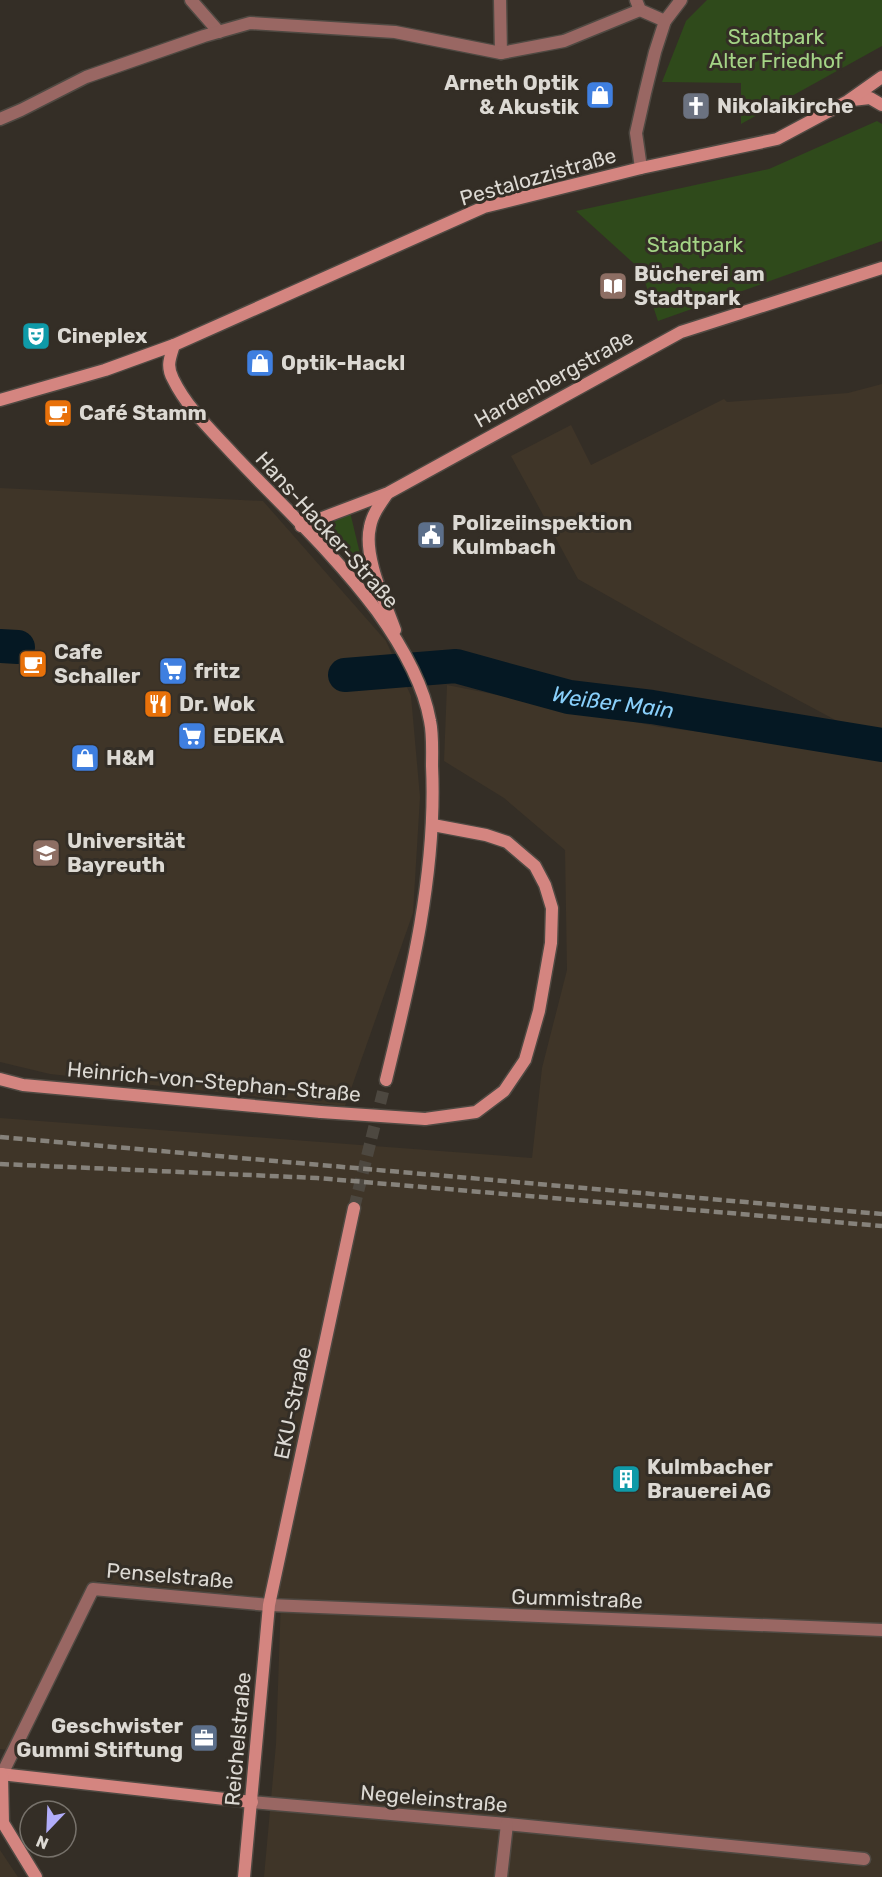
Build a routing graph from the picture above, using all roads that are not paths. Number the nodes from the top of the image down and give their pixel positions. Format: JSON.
{"nodes":[{"id":1,"x":191,"y":0,"type":"edge"},
{"id":2,"x":500,"y":0,"type":"edge"},
{"id":3,"x":681,"y":0,"type":"edge"},
{"id":4,"x":638,"y":5,"type":"edge"},
{"id":5,"x":665,"y":21,"type":"junction"},
{"id":6,"x":219,"y":32,"type":"junction"},
{"id":7,"x":501,"y":53,"type":"junction"},
{"id":8,"x":882,"y":77,"type":"edge"},
{"id":9,"x":848,"y":101,"type":"junction"},
{"id":10,"x":882,"y":105,"type":"edge"},
{"id":11,"x":0,"y":119,"type":"edge"},
{"id":12,"x":641,"y":168,"type":"junction"},
{"id":13,"x":882,"y":268,"type":"edge"},
{"id":14,"x":174,"y":345,"type":"junction"},
{"id":15,"x":0,"y":400,"type":"edge"},
{"id":16,"x":388,"y":493,"type":"junction"},
{"id":17,"x":301,"y":526,"type":"junction"},
{"id":18,"x":401,"y":647,"type":"junction"},
{"id":19,"x":433,"y":825,"type":"junction"},
{"id":20,"x":0,"y":1079,"type":"edge"},
{"id":21,"x":386,"y":1080,"type":"tunnel mouth"},
{"id":22,"x":354,"y":1208,"type":"tunnel mouth"},
{"id":23,"x":269,"y":1605,"type":"junction"},
{"id":24,"x":882,"y":1630,"type":"edge"},
{"id":25,"x":1,"y":1774,"type":"edge"},
{"id":26,"x":252,"y":1803,"type":"junction"},
{"id":27,"x":507,"y":1824,"type":"junction"},
{"id":28,"x":864,"y":1859,"type":"dead end"},
{"id":29,"x":36,"y":1877,"type":"edge"},
{"id":30,"x":244,"y":1877,"type":"edge"},
{"id":31,"x":501,"y":1877,"type":"edge"}],
"edges":[{"from":1,"to":6,"type":"street"},
{"from":2,"to":7,"type":"street"},
{"from":3,"to":5,"type":"street"},
{"from":4,"to":5,"type":"street"},
{"from":4,"to":7,"type":"street"},
{"from":5,"to":12,"type":"street"},
{"from":6,"to":7,"type":"street"},
{"from":6,"to":11,"type":"street"},
{"from":8,"to":9,"type":"street","name":"Pestalozzistraße"},
{"from":9,"to":10,"type":"street"},
{"from":9,"to":12,"type":"street","name":"Pestalozzistraße"},
{"from":12,"to":14,"type":"street","name":"Pestalozzistraße"},
{"from":13,"to":16,"type":"street","name":"Hardenbergstraße"},
{"from":14,"to":15,"type":"street","name":"Pestalozzistraße"},
{"from":14,"to":17,"type":"street","name":"Hans-Hacker-Straße"},
{"from":16,"to":17,"type":"street","name":"Hardenbergstraße"},
{"from":16,"to":18,"type":"street"},
{"from":17,"to":18,"type":"street","name":"Hans-Hacker-Straße"},
{"from":18,"to":19,"type":"street","name":"Hans-Hacker-Straße"},
{"from":19,"to":20,"type":"street","name":"Heinrich-von-Stephan-Straße","bridge":true},
{"from":19,"to":21,"type":"street","name":"Hans-Hacker-Straße"},
{"from":22,"to":23,"type":"street","name":"EKU-Straße"},
{"from":23,"to":24,"type":"street","name":"Gummistraße"},
{"from":23,"to":25,"type":"street","name":"Penselstraße"},
{"from":23,"to":26,"type":"street","name":"Reichelstraße"},
{"from":25,"to":26,"type":"street","name":"Negeleinstraße"},
{"from":25,"to":29,"type":"street"},
{"from":26,"to":27,"type":"street","name":"Negeleinstraße"},
{"from":26,"to":30,"type":"street","name":"Reichelstraße"},
{"from":27,"to":28,"type":"street","name":"Negeleinstraße"},
{"from":27,"to":31,"type":"street"}]}
